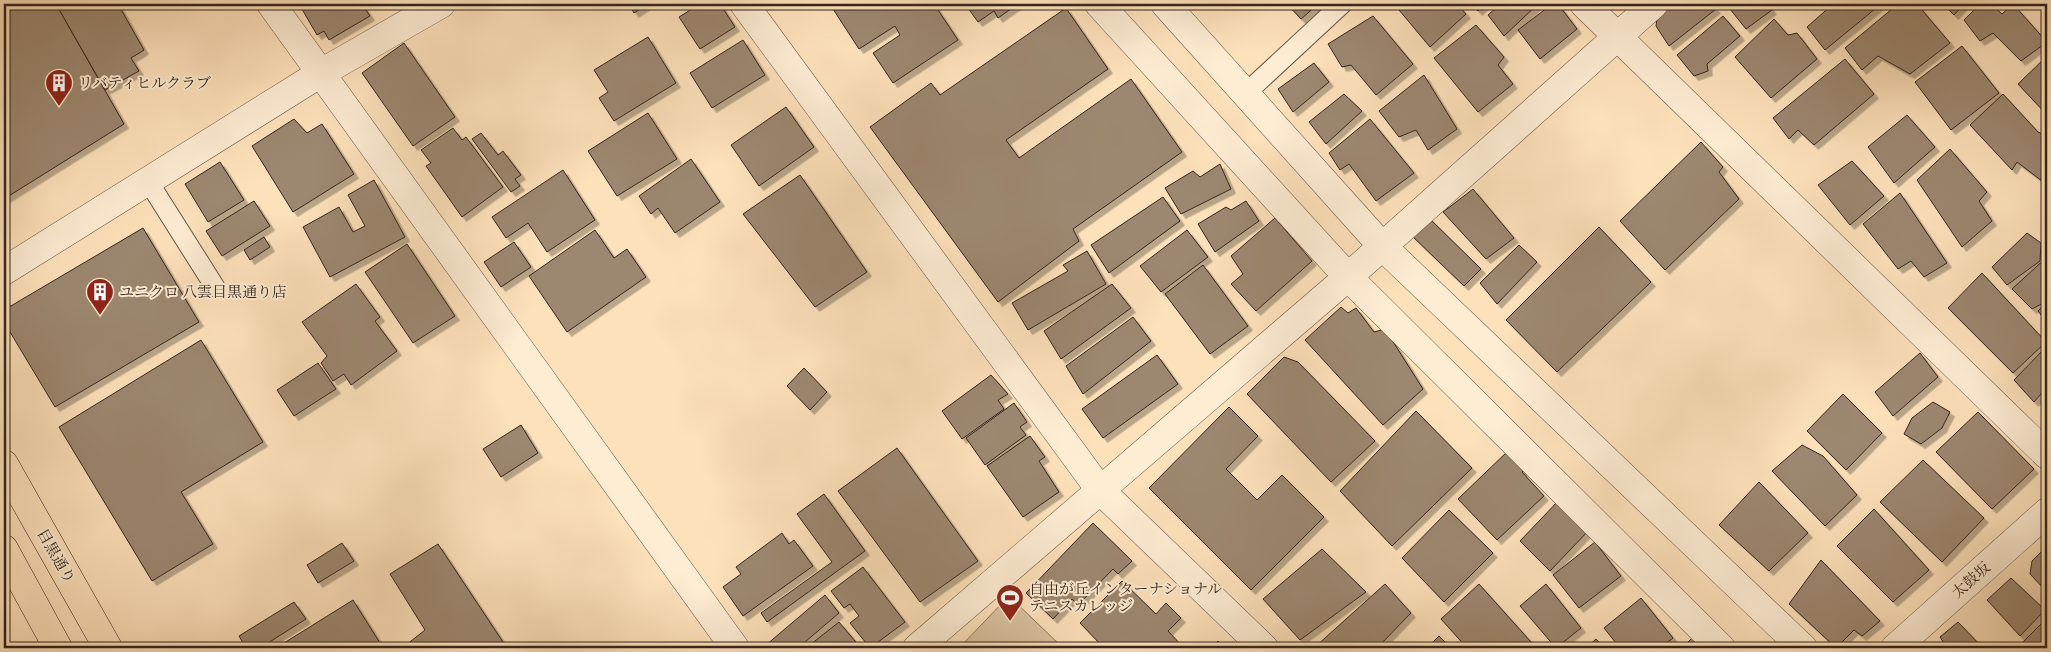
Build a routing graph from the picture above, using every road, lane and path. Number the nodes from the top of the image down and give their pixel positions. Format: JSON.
{"nodes":[{"id":1,"x":272,"y":4,"type":"edge"},
{"id":2,"x":441,"y":4,"type":"edge"},
{"id":3,"x":744,"y":4,"type":"edge"},
{"id":4,"x":1099,"y":4,"type":"edge"},
{"id":5,"x":1165,"y":4,"type":"edge"},
{"id":6,"x":1342,"y":4,"type":"edge"},
{"id":7,"x":1584,"y":4,"type":"edge"},
{"id":8,"x":1654,"y":4,"type":"edge"},
{"id":9,"x":1617,"y":36,"type":"junction"},
{"id":10,"x":321,"y":73,"type":"junction"},
{"id":11,"x":1245,"y":94,"type":"junction"},
{"id":12,"x":148,"y":181,"type":"junction"},
{"id":13,"x":1382,"y":246,"type":"junction"},
{"id":14,"x":4,"y":271,"type":"edge"},
{"id":15,"x":1348,"y":277,"type":"junction"},
{"id":16,"x":215,"y":287,"type":"dead end"},
{"id":17,"x":2047,"y":455,"type":"edge"},
{"id":18,"x":4,"y":464,"type":"edge"},
{"id":19,"x":1100,"y":490,"type":"junction"},
{"id":20,"x":2047,"y":512,"type":"edge"},
{"id":21,"x":4,"y":549,"type":"edge"},
{"id":22,"x":58,"y":648,"type":"edge"},
{"id":23,"x":108,"y":648,"type":"edge"},
{"id":24,"x":736,"y":648,"type":"edge"},
{"id":25,"x":917,"y":648,"type":"edge"},
{"id":26,"x":1264,"y":648,"type":"edge"},
{"id":27,"x":1722,"y":648,"type":"edge"},
{"id":28,"x":1803,"y":648,"type":"edge"},
{"id":29,"x":1895,"y":648,"type":"edge"}],
"edges":[{"from":1,"to":10,"type":"street"},
{"from":2,"to":10,"type":"street"},
{"from":3,"to":19,"type":"street"},
{"from":4,"to":15,"type":"street"},
{"from":5,"to":11,"type":"street"},
{"from":6,"to":11,"type":"lane"},
{"from":7,"to":9,"type":"street"},
{"from":8,"to":9,"type":"street"},
{"from":9,"to":13,"type":"street"},
{"from":9,"to":17,"type":"street"},
{"from":10,"to":12,"type":"street"},
{"from":10,"to":24,"type":"street"},
{"from":11,"to":13,"type":"street"},
{"from":12,"to":14,"type":"street"},
{"from":12,"to":16,"type":"lane"},
{"from":13,"to":15,"type":"street"},
{"from":13,"to":28,"type":"street"},
{"from":15,"to":19,"type":"street"},
{"from":15,"to":27,"type":"street"},
{"from":18,"to":23,"type":"main road","name":"目黒通り"},
{"from":19,"to":25,"type":"street"},
{"from":19,"to":26,"type":"street"},
{"from":20,"to":29,"type":"street","name":"太鼓坂"},
{"from":21,"to":22,"type":"main road"}]}
